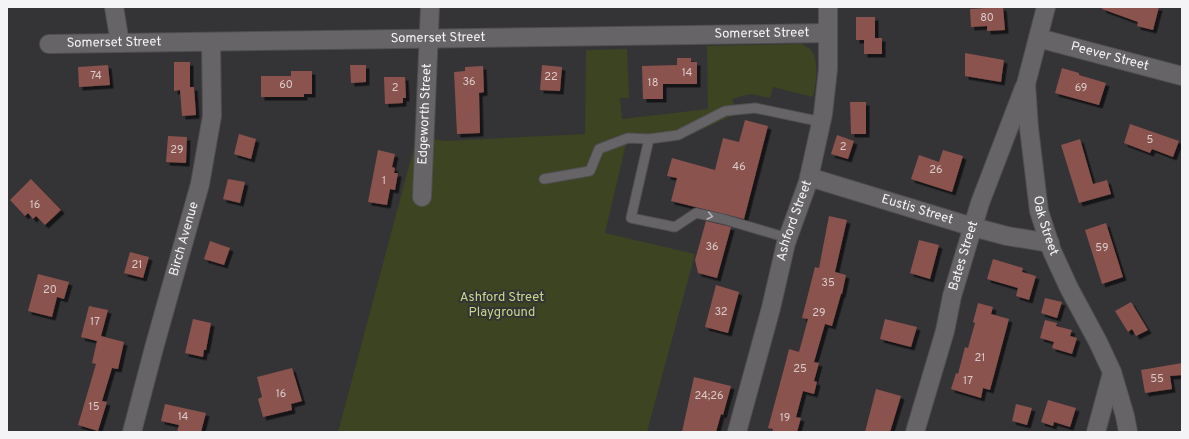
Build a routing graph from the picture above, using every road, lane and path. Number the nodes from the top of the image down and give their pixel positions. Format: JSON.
{"nodes":[{"id":1,"x":114,"y":7,"type":"edge"},
{"id":2,"x":430,"y":7,"type":"edge"},
{"id":3,"x":828,"y":7,"type":"edge"},
{"id":4,"x":1046,"y":7,"type":"edge"},
{"id":5,"x":828,"y":33,"type":"junction"},
{"id":6,"x":1038,"y":38,"type":"junction"},
{"id":7,"x":429,"y":39,"type":"junction"},
{"id":8,"x":211,"y":42,"type":"junction"},
{"id":9,"x":120,"y":43,"type":"junction"},
{"id":10,"x":49,"y":44,"type":"dead end"},
{"id":11,"x":1182,"y":76,"type":"edge"},
{"id":12,"x":1026,"y":84,"type":"junction"},
{"id":13,"x":822,"y":122,"type":"junction"},
{"id":14,"x":649,"y":139,"type":"junction"},
{"id":15,"x":809,"y":177,"type":"junction"},
{"id":16,"x":544,"y":179,"type":"dead end"},
{"id":17,"x":422,"y":198,"type":"dead end"},
{"id":18,"x":973,"y":227,"type":"junction"},
{"id":19,"x":788,"y":238,"type":"junction"},
{"id":20,"x":1050,"y":243,"type":"junction"},
{"id":21,"x":1112,"y":372,"type":"junction"},
{"id":22,"x":132,"y":432,"type":"edge"},
{"id":23,"x":737,"y":432,"type":"edge"},
{"id":24,"x":915,"y":432,"type":"edge"},
{"id":25,"x":1096,"y":432,"type":"edge"},
{"id":26,"x":1128,"y":432,"type":"edge"}],
"edges":[{"from":1,"to":9,"type":"street"},
{"from":2,"to":7,"type":"street","name":"Edgeworth Street"},
{"from":3,"to":5,"type":"street","name":"Ashford Street"},
{"from":4,"to":6,"type":"street","name":"Oak Street"},
{"from":5,"to":7,"type":"street","name":"Somerset Street"},
{"from":5,"to":13,"type":"street","name":"Ashford Street"},
{"from":6,"to":11,"type":"street","name":"Peever Street"},
{"from":6,"to":12,"type":"street","name":"Oak Street"},
{"from":7,"to":8,"type":"street","name":"Somerset Street"},
{"from":7,"to":17,"type":"street","name":"Edgeworth Street"},
{"from":8,"to":9,"type":"street","name":"Somerset Street"},
{"from":8,"to":22,"type":"street","name":"Birch Avenue"},
{"from":9,"to":10,"type":"street","name":"Somerset Street"},
{"from":12,"to":18,"type":"street","name":"Bates Street"},
{"from":12,"to":20,"type":"street","name":"Oak Street"},
{"from":13,"to":14,"type":"lane"},
{"from":13,"to":15,"type":"street","name":"Ashford Street"},
{"from":14,"to":16,"type":"lane"},
{"from":14,"to":19,"type":"lane","one_way":true},
{"from":15,"to":18,"type":"street","name":"Eustis Street"},
{"from":15,"to":19,"type":"street","name":"Ashford Street"},
{"from":18,"to":20,"type":"street","name":"Eustis Street"},
{"from":18,"to":24,"type":"street","name":"Bates Street"},
{"from":19,"to":23,"type":"street","name":"Ashford Street"},
{"from":20,"to":21,"type":"street","name":"Oak Street"},
{"from":21,"to":25,"type":"street"},
{"from":21,"to":26,"type":"street","name":"Oak Street"}]}
